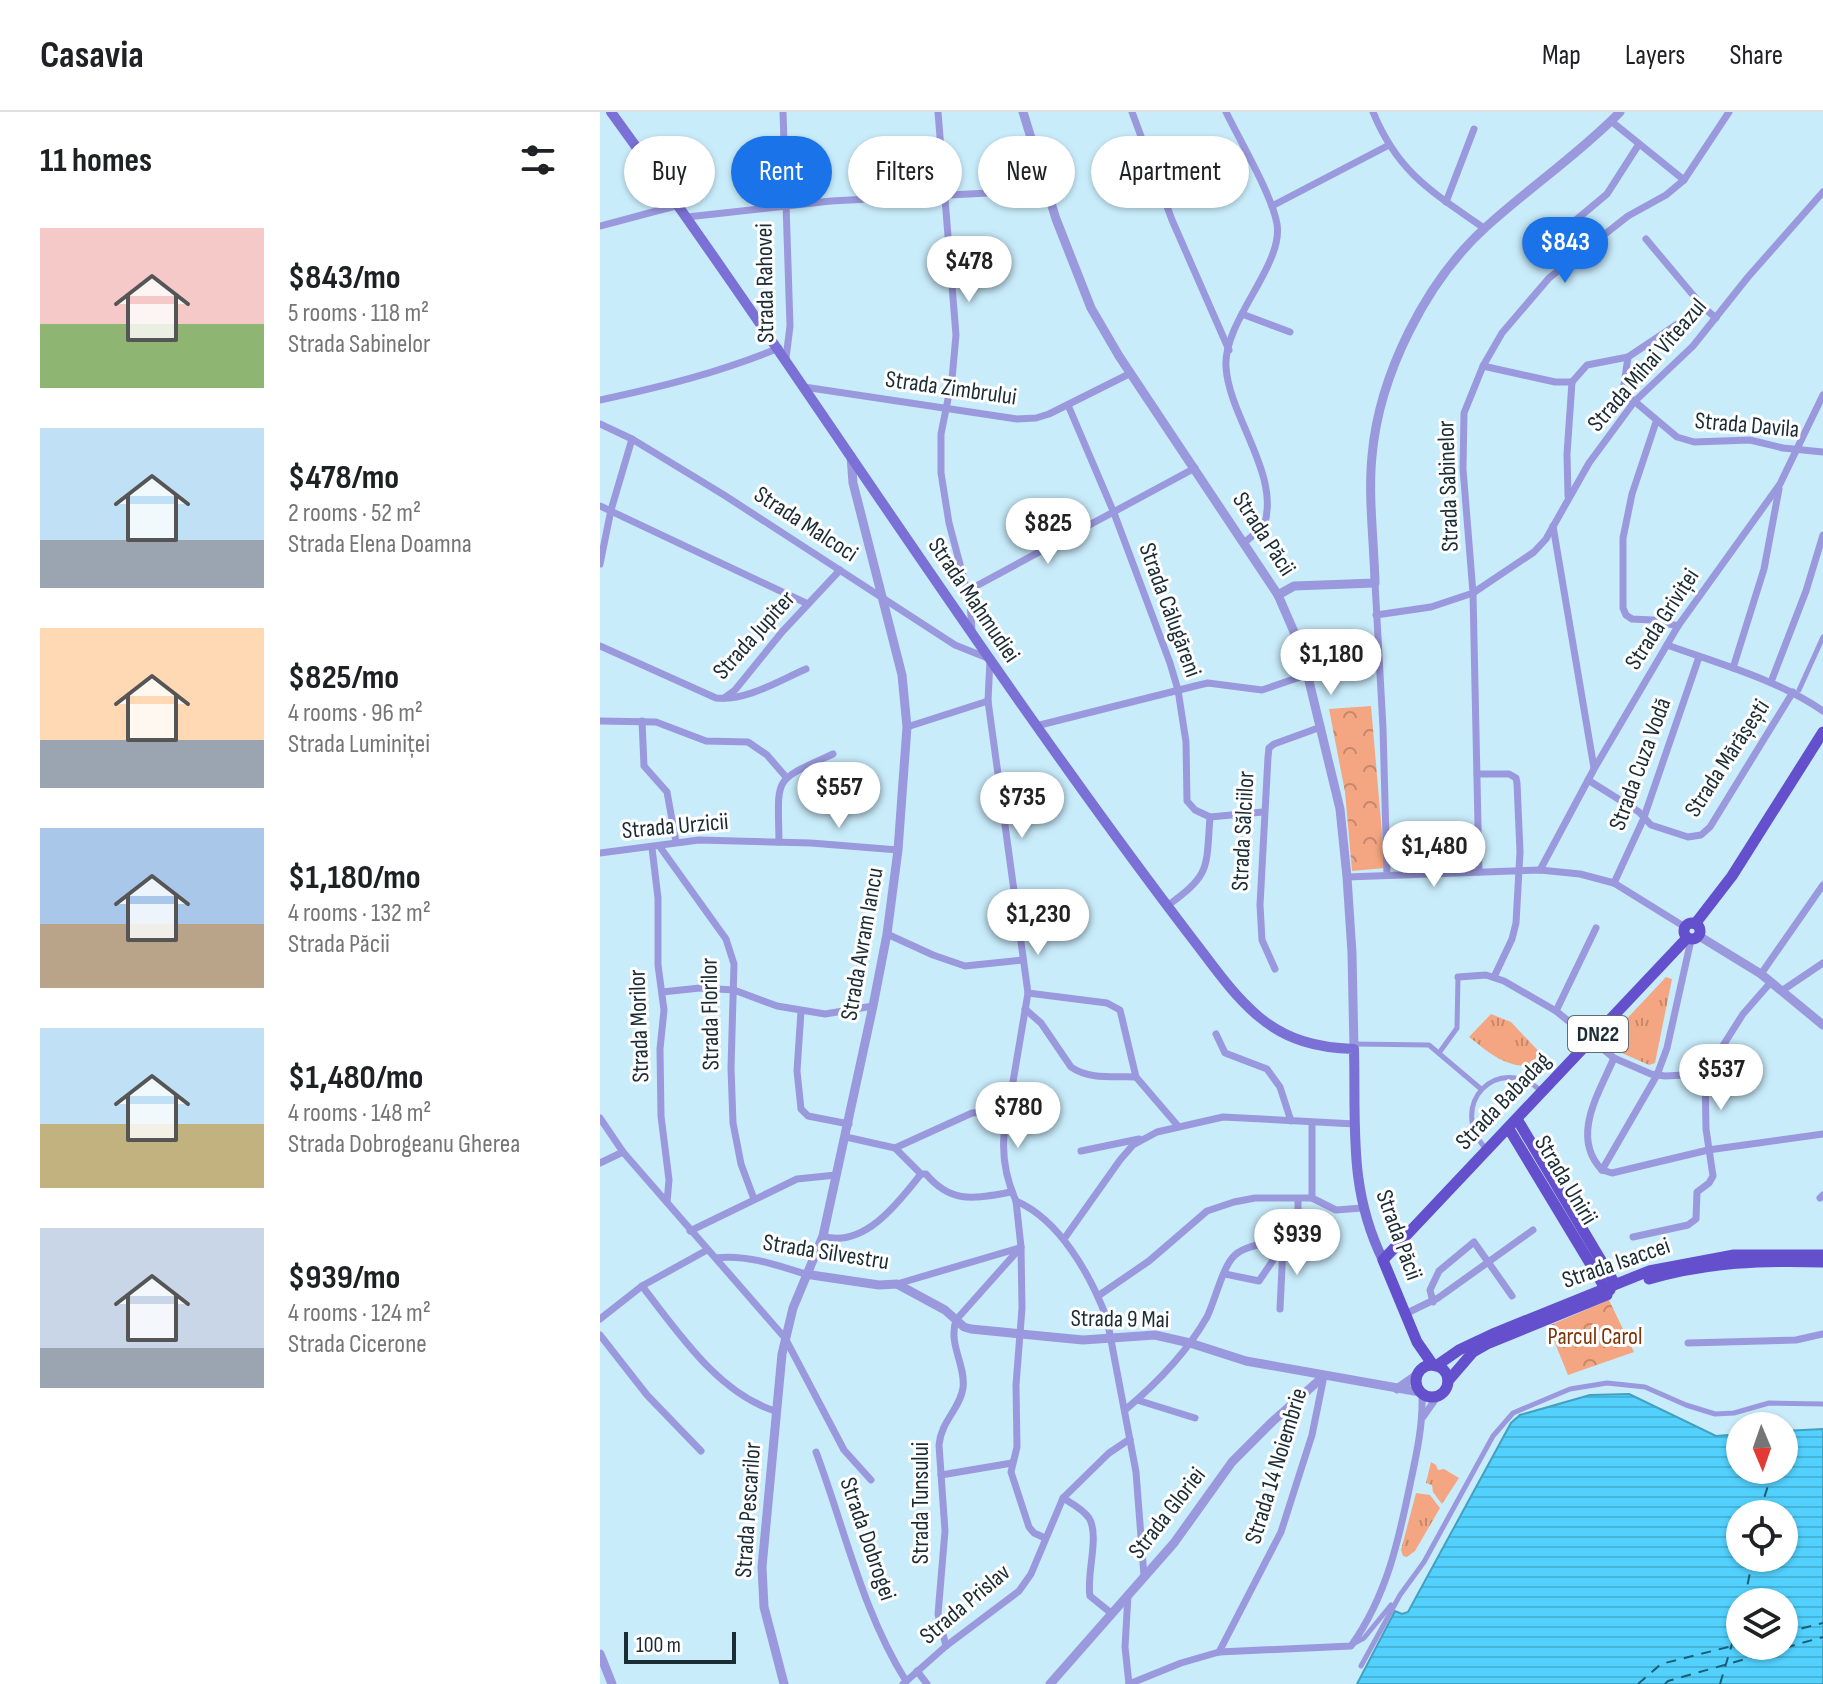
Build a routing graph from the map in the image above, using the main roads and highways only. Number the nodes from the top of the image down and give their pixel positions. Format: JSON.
{"nodes":[{"id":1,"x":611,"y":112,"type":"edge"},
{"id":2,"x":1823,"y":732,"type":"edge"},
{"id":3,"x":1823,"y":745,"type":"edge"},
{"id":4,"x":1693,"y":933,"type":"junction"},
{"id":5,"x":1354,"y":1047,"type":"joint"},
{"id":6,"x":1517,"y":1119,"type":"junction"},
{"id":7,"x":1509,"y":1129,"type":"junction"},
{"id":8,"x":1823,"y":1255,"type":"edge"},
{"id":9,"x":1383,"y":1260,"type":"junction"},
{"id":10,"x":1823,"y":1262,"type":"edge"},
{"id":11,"x":1613,"y":1288,"type":"junction"},
{"id":12,"x":1417,"y":1342,"type":"junction"},
{"id":13,"x":1435,"y":1365,"type":"junction"},
{"id":14,"x":1418,"y":1373,"type":"junction"},
{"id":15,"x":1448,"y":1381,"type":"junction"}],
"edges":[{"from":1,"to":5,"type":"main road","name":"Strada Mahmudiei"},
{"from":2,"to":4,"type":"main road","name":"Strada Babadag","number":"DN22"},
{"from":3,"to":4,"type":"main road","name":"Strada Babadag"},
{"from":4,"to":6,"type":"main road","name":"Strada Babadag","number":"DN22"},
{"from":5,"to":9,"type":"main road","name":"Strada Păcii"},
{"from":6,"to":7,"type":"main road","name":"Strada Babadag","number":"DN22"},
{"from":6,"to":11,"type":"main road","name":"Strada Unirii"},
{"from":7,"to":9,"type":"main road","name":"Strada Babadag","number":"DN22"},
{"from":7,"to":11,"type":"main road","name":"Strada Unirii"},
{"from":8,"to":11,"type":"main road","name":"Strada Isaccei"},
{"from":9,"to":12,"type":"main road","name":"Strada Păcii"},
{"from":10,"to":11,"type":"main road","name":"Strada Isaccei"},
{"from":11,"to":13,"type":"main road","name":"Strada Isaccei"},
{"from":11,"to":15,"type":"main road","name":"Strada Isaccei"},
{"from":12,"to":13,"type":"main road","name":"Strada Păcii"},
{"from":12,"to":14,"type":"main road","name":"Strada Păcii"},
{"from":13,"to":14,"type":"main road"},
{"from":13,"to":15,"type":"main road"},
{"from":14,"to":15,"type":"main road"}]}
